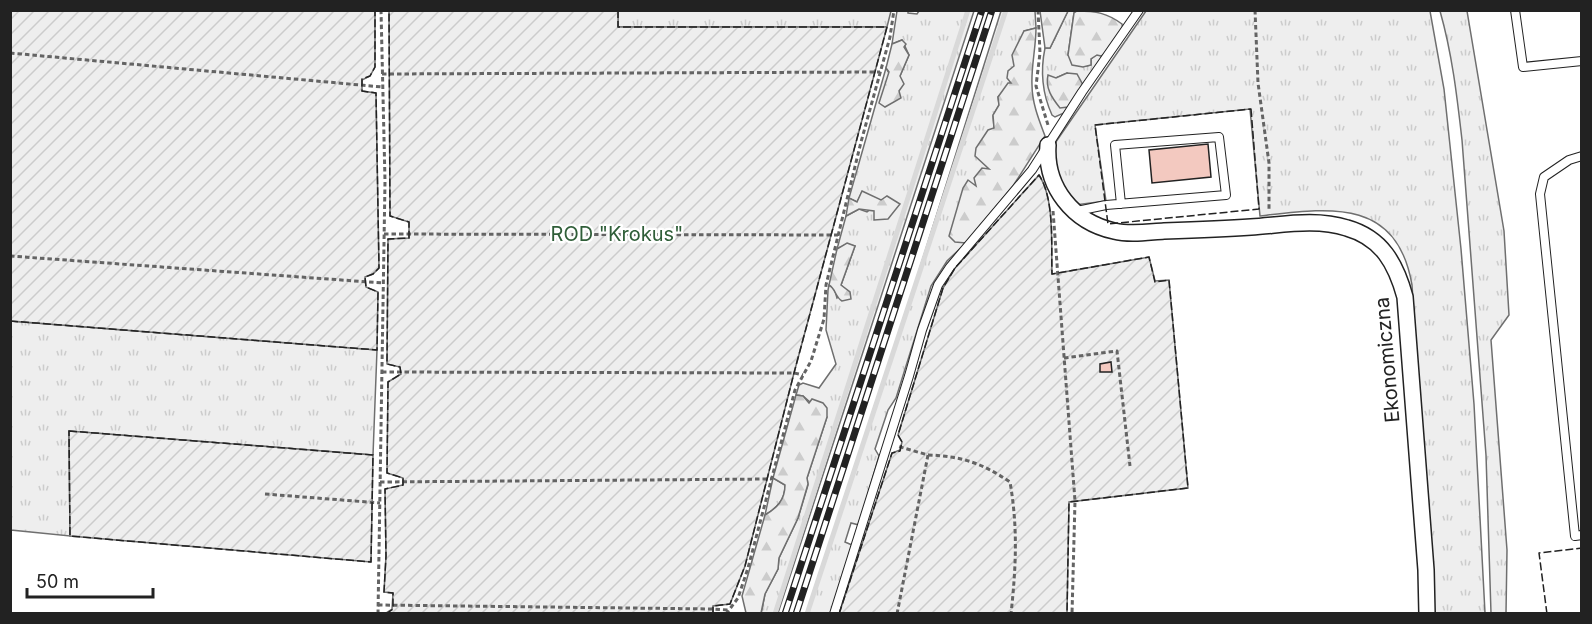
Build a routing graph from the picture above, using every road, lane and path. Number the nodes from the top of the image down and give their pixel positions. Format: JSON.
{"nodes":[{"id":1,"x":381,"y":10,"type":"edge"},
{"id":2,"x":894,"y":10,"type":"edge"},
{"id":3,"x":1038,"y":10,"type":"edge"},
{"id":4,"x":1139,"y":10,"type":"edge"},
{"id":5,"x":1255,"y":10,"type":"edge"},
{"id":6,"x":1515,"y":10,"type":"edge"},
{"id":7,"x":10,"y":53,"type":"edge"},
{"id":8,"x":1581,"y":61,"type":"edge"},
{"id":9,"x":880,"y":72,"type":"junction"},
{"id":10,"x":382,"y":75,"type":"junction"},
{"id":11,"x":382,"y":87,"type":"junction"},
{"id":12,"x":1050,"y":142,"type":"junction"},
{"id":13,"x":1581,"y":156,"type":"edge"},
{"id":14,"x":1051,"y":179,"type":"junction"},
{"id":15,"x":1122,"y":204,"type":"junction"},
{"id":16,"x":1076,"y":212,"type":"junction"},
{"id":17,"x":1268,"y":226,"type":"junction"},
{"id":18,"x":384,"y":234,"type":"junction"},
{"id":19,"x":838,"y":235,"type":"junction"},
{"id":20,"x":10,"y":256,"type":"edge"},
{"id":21,"x":383,"y":283,"type":"junction"},
{"id":22,"x":1064,"y":358,"type":"junction"},
{"id":23,"x":382,"y":372,"type":"junction"},
{"id":24,"x":804,"y":375,"type":"junction"},
{"id":25,"x":888,"y":443,"type":"junction"},
{"id":26,"x":927,"y":455,"type":"junction"},
{"id":27,"x":1130,"y":466,"type":"dead end"},
{"id":28,"x":772,"y":479,"type":"junction"},
{"id":29,"x":380,"y":482,"type":"junction"},
{"id":30,"x":265,"y":494,"type":"dead end"},
{"id":31,"x":380,"y":503,"type":"junction"},
{"id":32,"x":1581,"y":535,"type":"edge"},
{"id":33,"x":378,"y":605,"type":"junction"},
{"id":34,"x":727,"y":612,"type":"edge"},
{"id":35,"x":378,"y":614,"type":"edge"},
{"id":36,"x":834,"y":614,"type":"edge"},
{"id":37,"x":897,"y":614,"type":"edge"},
{"id":38,"x":1011,"y":614,"type":"edge"},
{"id":39,"x":1072,"y":614,"type":"edge"},
{"id":40,"x":1427,"y":614,"type":"edge"}],
"edges":[{"from":1,"to":10,"type":"path"},
{"from":2,"to":9,"type":"path"},
{"from":3,"to":12,"type":"path"},
{"from":4,"to":12,"type":"lane"},
{"from":5,"to":17,"type":"path"},
{"from":6,"to":8,"type":"lane"},
{"from":7,"to":11,"type":"path"},
{"from":9,"to":10,"type":"path"},
{"from":9,"to":19,"type":"path"},
{"from":10,"to":11,"type":"path"},
{"from":11,"to":18,"type":"path"},
{"from":12,"to":14,"type":"street","name":"Ekonomiczna"},
{"from":12,"to":25,"type":"lane"},
{"from":13,"to":32,"type":"lane"},
{"from":14,"to":16,"type":"street","name":"Ekonomiczna"},
{"from":14,"to":22,"type":"path"},
{"from":15,"to":15,"type":"lane"},
{"from":15,"to":16,"type":"lane"},
{"from":16,"to":17,"type":"street","name":"Ekonomiczna"},
{"from":17,"to":40,"type":"street","name":"Ekonomiczna"},
{"from":18,"to":19,"type":"path"},
{"from":18,"to":21,"type":"path"},
{"from":19,"to":24,"type":"path"},
{"from":20,"to":21,"type":"path"},
{"from":21,"to":23,"type":"path"},
{"from":22,"to":27,"type":"path"},
{"from":22,"to":39,"type":"path"},
{"from":23,"to":24,"type":"path"},
{"from":23,"to":29,"type":"path"},
{"from":24,"to":28,"type":"path"},
{"from":25,"to":26,"type":"path"},
{"from":25,"to":36,"type":"lane"},
{"from":26,"to":37,"type":"path"},
{"from":26,"to":38,"type":"path"},
{"from":28,"to":29,"type":"path"},
{"from":28,"to":34,"type":"path"},
{"from":29,"to":31,"type":"path"},
{"from":30,"to":31,"type":"path"},
{"from":31,"to":33,"type":"path"},
{"from":33,"to":34,"type":"path"},
{"from":33,"to":35,"type":"path"}]}
